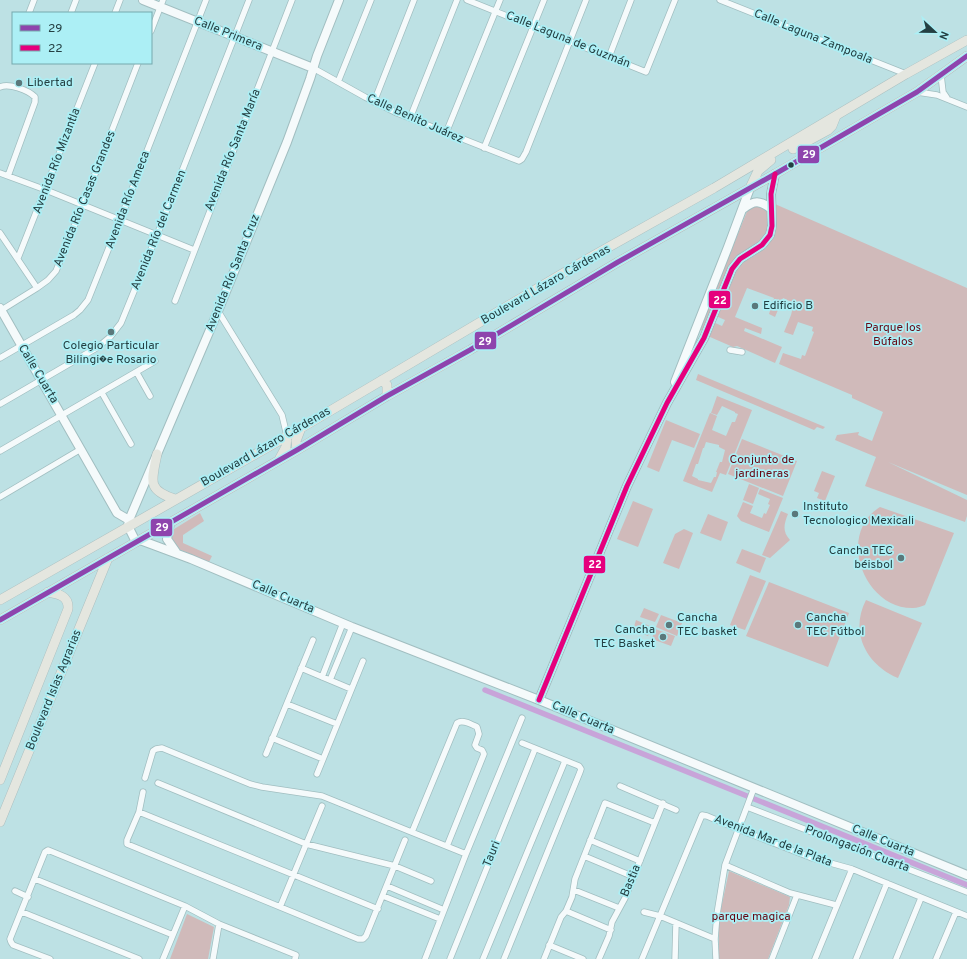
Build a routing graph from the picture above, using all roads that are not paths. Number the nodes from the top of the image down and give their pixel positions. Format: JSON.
{"nodes":[{"id":1,"x":34,"y":0,"type":"edge"},
{"id":2,"x":76,"y":0,"type":"edge"},
{"id":3,"x":120,"y":0,"type":"edge"},
{"id":4,"x":143,"y":0,"type":"edge"},
{"id":5,"x":206,"y":0,"type":"edge"},
{"id":6,"x":249,"y":0,"type":"edge"},
{"id":7,"x":292,"y":0,"type":"edge"},
{"id":8,"x":339,"y":0,"type":"edge"},
{"id":9,"x":371,"y":0,"type":"edge"},
{"id":10,"x":414,"y":0,"type":"edge"},
{"id":11,"x":457,"y":0,"type":"edge"},
{"id":12,"x":467,"y":0,"type":"edge"},
{"id":13,"x":500,"y":0,"type":"edge"},
{"id":14,"x":544,"y":0,"type":"edge"},
{"id":15,"x":586,"y":0,"type":"edge"},
{"id":16,"x":631,"y":0,"type":"edge"},
{"id":17,"x":675,"y":0,"type":"edge"},
{"id":18,"x":721,"y":0,"type":"edge"},
{"id":19,"x":162,"y":3,"type":"edge"},
{"id":20,"x":496,"y":11,"type":"junction"},
{"id":21,"x":29,"y":12,"type":"edge"},
{"id":22,"x":71,"y":12,"type":"edge"},
{"id":23,"x":115,"y":12,"type":"edge"},
{"id":24,"x":198,"y":22,"type":"junction"},
{"id":25,"x":533,"y":27,"type":"junction"},
{"id":26,"x":152,"y":28,"type":"edge"},
{"id":27,"x":235,"y":36,"type":"junction"},
{"id":28,"x":967,"y":40,"type":"edge"},
{"id":29,"x":570,"y":41,"type":"junction"},
{"id":30,"x":272,"y":51,"type":"junction"},
{"id":31,"x":609,"y":57,"type":"junction"},
{"id":32,"x":965,"y":59,"type":"edge"},
{"id":33,"x":95,"y":64,"type":"edge"},
{"id":34,"x":138,"y":64,"type":"edge"},
{"id":35,"x":313,"y":68,"type":"junction"},
{"id":36,"x":906,"y":74,"type":"junction"},
{"id":37,"x":941,"y":75,"type":"junction"},
{"id":38,"x":338,"y":82,"type":"junction"},
{"id":39,"x":0,"y":87,"type":"edge"},
{"id":40,"x":917,"y":92,"type":"junction"},
{"id":41,"x":947,"y":99,"type":"junction"},
{"id":42,"x":374,"y":102,"type":"junction"},
{"id":43,"x":967,"y":107,"type":"edge"},
{"id":44,"x":836,"y":116,"type":"junction"},
{"id":45,"x":410,"y":118,"type":"junction"},
{"id":46,"x":446,"y":133,"type":"junction"},
{"id":47,"x":484,"y":148,"type":"junction"},
{"id":48,"x":0,"y":173,"type":"edge"},
{"id":49,"x":775,"y":174,"type":"junction"},
{"id":50,"x":8,"y":176,"type":"junction"},
{"id":51,"x":750,"y":188,"type":"junction"},
{"id":52,"x":46,"y":190,"type":"junction"},
{"id":53,"x":83,"y":205,"type":"junction"},
{"id":54,"x":742,"y":210,"type":"junction"},
{"id":55,"x":771,"y":210,"type":"junction"},
{"id":56,"x":120,"y":220,"type":"junction"},
{"id":57,"x":0,"y":233,"type":"edge"},
{"id":58,"x":157,"y":235,"type":"junction"},
{"id":59,"x":194,"y":250,"type":"junction"},
{"id":60,"x":18,"y":258,"type":"junction"},
{"id":61,"x":582,"y":262,"type":"junction"},
{"id":62,"x":590,"y":278,"type":"junction"},
{"id":63,"x":37,"y":288,"type":"junction"},
{"id":64,"x":175,"y":301,"type":"dead end"},
{"id":65,"x":0,"y":309,"type":"edge"},
{"id":66,"x":218,"y":311,"type":"junction"},
{"id":67,"x":696,"y":330,"type":"junction"},
{"id":68,"x":706,"y":333,"type":"junction"},
{"id":69,"x":21,"y":346,"type":"junction"},
{"id":70,"x":730,"y":350,"type":"dead end"},
{"id":71,"x":742,"y":352,"type":"dead end"},
{"id":72,"x":0,"y":358,"type":"edge"},
{"id":73,"x":156,"y":361,"type":"dead end"},
{"id":74,"x":137,"y":373,"type":"junction"},
{"id":75,"x":41,"y":380,"type":"junction"},
{"id":76,"x":382,"y":380,"type":"junction"},
{"id":77,"x":102,"y":393,"type":"junction"},
{"id":78,"x":150,"y":396,"type":"dead end"},
{"id":79,"x":387,"y":396,"type":"junction"},
{"id":80,"x":667,"y":403,"type":"junction"},
{"id":81,"x":0,"y":404,"type":"edge"},
{"id":82,"x":62,"y":415,"type":"junction"},
{"id":83,"x":301,"y":428,"type":"junction"},
{"id":84,"x":287,"y":436,"type":"junction"},
{"id":85,"x":131,"y":444,"type":"dead end"},
{"id":86,"x":81,"y":449,"type":"junction"},
{"id":87,"x":297,"y":450,"type":"junction"},
{"id":88,"x":0,"y":451,"type":"edge"},
{"id":89,"x":157,"y":454,"type":"junction"},
{"id":90,"x":279,"y":460,"type":"junction"},
{"id":91,"x":0,"y":497,"type":"edge"},
{"id":92,"x":175,"y":499,"type":"junction"},
{"id":93,"x":128,"y":523,"type":"junction"},
{"id":94,"x":170,"y":523,"type":"junction"},
{"id":95,"x":138,"y":541,"type":"junction"},
{"id":96,"x":177,"y":553,"type":"junction"},
{"id":97,"x":108,"y":558,"type":"junction"},
{"id":98,"x":48,"y":592,"type":"junction"},
{"id":99,"x":0,"y":600,"type":"edge"},
{"id":100,"x":0,"y":620,"type":"edge"},
{"id":101,"x":343,"y":623,"type":"junction"},
{"id":102,"x":352,"y":627,"type":"junction"},
{"id":103,"x":313,"y":640,"type":"dead end"},
{"id":104,"x":363,"y":661,"type":"dead end"},
{"id":105,"x":301,"y":668,"type":"junction"},
{"id":106,"x":322,"y":677,"type":"junction"},
{"id":107,"x":330,"y":680,"type":"junction"},
{"id":108,"x":351,"y":689,"type":"junction"},
{"id":109,"x":538,"y":700,"type":"junction"},
{"id":110,"x":287,"y":704,"type":"junction"},
{"id":111,"x":30,"y":705,"type":"junction"},
{"id":112,"x":522,"y":718,"type":"dead end"},
{"id":113,"x":337,"y":724,"type":"junction"},
{"id":114,"x":272,"y":738,"type":"junction"},
{"id":115,"x":522,"y":743,"type":"dead end"},
{"id":116,"x":535,"y":748,"type":"junction"},
{"id":117,"x":30,"y":749,"type":"junction"},
{"id":118,"x":266,"y":754,"type":"dead end"},
{"id":119,"x":323,"y":759,"type":"junction"},
{"id":120,"x":565,"y":760,"type":"junction"},
{"id":121,"x":317,"y":774,"type":"dead end"},
{"id":122,"x":145,"y":778,"type":"dead end"},
{"id":123,"x":0,"y":780,"type":"edge"},
{"id":124,"x":158,"y":783,"type":"dead end"},
{"id":125,"x":620,"y":786,"type":"dead end"},
{"id":126,"x":753,"y":791,"type":"junction"},
{"id":127,"x":143,"y":792,"type":"dead end"},
{"id":128,"x":663,"y":804,"type":"junction"},
{"id":129,"x":322,"y":806,"type":"dead end"},
{"id":130,"x":748,"y":806,"type":"junction"},
{"id":131,"x":676,"y":810,"type":"dead end"},
{"id":132,"x":139,"y":812,"type":"junction"},
{"id":133,"x":0,"y":822,"type":"edge"},
{"id":134,"x":655,"y":823,"type":"junction"},
{"id":135,"x":738,"y":829,"type":"junction"},
{"id":136,"x":412,"y":832,"type":"junction"},
{"id":137,"x":405,"y":840,"type":"dead end"},
{"id":138,"x":590,"y":840,"type":"junction"},
{"id":139,"x":306,"y":844,"type":"junction"},
{"id":140,"x":447,"y":846,"type":"junction"},
{"id":141,"x":466,"y":854,"type":"junction"},
{"id":142,"x":584,"y":856,"type":"junction"},
{"id":143,"x":640,"y":861,"type":"junction"},
{"id":144,"x":725,"y":865,"type":"junction"},
{"id":145,"x":395,"y":866,"type":"junction"},
{"id":146,"x":852,"y":869,"type":"junction"},
{"id":147,"x":294,"y":875,"type":"junction"},
{"id":148,"x":967,"y":875,"type":"edge"},
{"id":149,"x":634,"y":877,"type":"junction"},
{"id":150,"x":35,"y":879,"type":"junction"},
{"id":151,"x":431,"y":881,"type":"dead end"},
{"id":152,"x":887,"y":883,"type":"junction"},
{"id":153,"x":387,"y":886,"type":"junction"},
{"id":154,"x":574,"y":890,"type":"junction"},
{"id":155,"x":15,"y":891,"type":"dead end"},
{"id":156,"x":967,"y":892,"type":"edge"},
{"id":157,"x":797,"y":895,"type":"junction"},
{"id":158,"x":382,"y":896,"type":"junction"},
{"id":159,"x":28,"y":897,"type":"junction"},
{"id":160,"x":921,"y":898,"type":"junction"},
{"id":161,"x":185,"y":906,"type":"junction"},
{"id":162,"x":836,"y":906,"type":"junction"},
{"id":163,"x":280,"y":907,"type":"junction"},
{"id":164,"x":619,"y":908,"type":"junction"},
{"id":165,"x":378,"y":909,"type":"junction"},
{"id":166,"x":444,"y":910,"type":"junction"},
{"id":167,"x":566,"y":911,"type":"junction"},
{"id":168,"x":22,"y":912,"type":"junction"},
{"id":169,"x":644,"y":912,"type":"dead end"},
{"id":170,"x":956,"y":912,"type":"junction"},
{"id":171,"x":660,"y":916,"type":"junction"},
{"id":172,"x":967,"y":916,"type":"edge"},
{"id":173,"x":440,"y":919,"type":"junction"},
{"id":174,"x":219,"y":924,"type":"junction"},
{"id":175,"x":676,"y":924,"type":"junction"},
{"id":176,"x":610,"y":930,"type":"junction"},
{"id":177,"x":173,"y":935,"type":"junction"},
{"id":178,"x":715,"y":939,"type":"junction"},
{"id":179,"x":549,"y":945,"type":"junction"},
{"id":180,"x":50,"y":959,"type":"edge"},
{"id":181,"x":139,"y":959,"type":"edge"},
{"id":182,"x":163,"y":959,"type":"edge"},
{"id":183,"x":213,"y":959,"type":"edge"},
{"id":184,"x":295,"y":959,"type":"edge"},
{"id":185,"x":425,"y":959,"type":"edge"},
{"id":186,"x":450,"y":959,"type":"edge"},
{"id":187,"x":483,"y":959,"type":"edge"},
{"id":188,"x":504,"y":959,"type":"edge"},
{"id":189,"x":544,"y":959,"type":"edge"},
{"id":190,"x":583,"y":959,"type":"edge"},
{"id":191,"x":600,"y":959,"type":"edge"},
{"id":192,"x":642,"y":959,"type":"edge"},
{"id":193,"x":675,"y":959,"type":"edge"},
{"id":194,"x":716,"y":959,"type":"edge"},
{"id":195,"x":772,"y":959,"type":"edge"},
{"id":196,"x":815,"y":959,"type":"edge"},
{"id":197,"x":856,"y":959,"type":"edge"},
{"id":198,"x":896,"y":959,"type":"edge"},
{"id":199,"x":936,"y":959,"type":"edge"}],
"edges":[{"from":1,"to":21,"type":"street"},
{"from":2,"to":22,"type":"street"},
{"from":3,"to":23,"type":"street"},
{"from":4,"to":19,"type":"street","name":"Calle Primera"},
{"from":5,"to":24,"type":"street","name":"Avenida Río Ameca"},
{"from":6,"to":27,"type":"street","name":"Avenida Río del Carmen"},
{"from":7,"to":30,"type":"street","name":"Avenida Río Santa María"},
{"from":8,"to":35,"type":"street","name":"Avenida Río Santa Cruz"},
{"from":9,"to":38,"type":"street"},
{"from":10,"to":42,"type":"street"},
{"from":11,"to":45,"type":"street"},
{"from":12,"to":20,"type":"street","name":"Calle Laguna de Guzmán"},
{"from":13,"to":20,"type":"street"},
{"from":14,"to":25,"type":"street"},
{"from":15,"to":29,"type":"street"},
{"from":16,"to":31,"type":"street"},
{"from":17,"to":31,"type":"street","name":"Calle Laguna de Guzmán"},
{"from":18,"to":36,"type":"street","name":"Calle Laguna Zampoala"},
{"from":19,"to":24,"type":"street","name":"Calle Primera"},
{"from":19,"to":26,"type":"street"},
{"from":20,"to":25,"type":"street","name":"Calle Laguna de Guzmán"},
{"from":20,"to":46,"type":"street"},
{"from":24,"to":27,"type":"street","name":"Calle Primera"},
{"from":24,"to":56,"type":"street","name":"Avenida Río Ameca"},
{"from":25,"to":29,"type":"street","name":"Calle Laguna de Guzmán"},
{"from":25,"to":47,"type":"street"},
{"from":27,"to":30,"type":"street","name":"Calle Primera"},
{"from":27,"to":58,"type":"street","name":"Avenida Río del Carmen"},
{"from":28,"to":36,"type":"main road","name":"Boulevard Lázaro Cárdenas"},
{"from":29,"to":31,"type":"street","name":"Calle Laguna de Guzmán"},
{"from":29,"to":47,"type":"street","name":"Calle Benito Juárez"},
{"from":30,"to":35,"type":"street","name":"Calle Primera"},
{"from":30,"to":59,"type":"street","name":"Avenida Río Santa María"},
{"from":32,"to":37,"type":"main road","name":"Boulevard Lázaro Cárdenas"},
{"from":33,"to":52,"type":"street","name":"Avenida Río Mizantla"},
{"from":34,"to":53,"type":"street","name":"Avenida Río Casas Grandes"},
{"from":35,"to":38,"type":"street","name":"Calle Benito Juárez"},
{"from":35,"to":66,"type":"street","name":"Avenida Río Santa Cruz"},
{"from":36,"to":44,"type":"main road","name":"Boulevard Lázaro Cárdenas"},
{"from":37,"to":40,"type":"main road","name":"Boulevard Lázaro Cárdenas"},
{"from":37,"to":41,"type":"street"},
{"from":38,"to":42,"type":"street","name":"Calle Benito Juárez"},
{"from":39,"to":50,"type":"street"},
{"from":40,"to":41,"type":"street"},
{"from":40,"to":49,"type":"main road","name":"Boulevard Lázaro Cárdenas"},
{"from":41,"to":43,"type":"street"},
{"from":42,"to":45,"type":"street","name":"Calle Benito Juárez"},
{"from":44,"to":51,"type":"main road"},
{"from":44,"to":61,"type":"main road","name":"Boulevard Lázaro Cárdenas"},
{"from":45,"to":46,"type":"street","name":"Calle Benito Juárez"},
{"from":46,"to":47,"type":"street","name":"Calle Benito Juárez"},
{"from":48,"to":50,"type":"street"},
{"from":49,"to":51,"type":"main road","name":"Boulevard Lázaro Cárdenas"},
{"from":49,"to":55,"type":"street"},
{"from":50,"to":52,"type":"street"},
{"from":51,"to":54,"type":"street"},
{"from":51,"to":62,"type":"main road","name":"Boulevard Lázaro Cárdenas"},
{"from":52,"to":53,"type":"street"},
{"from":52,"to":60,"type":"street","name":"Avenida Río Mizantla"},
{"from":53,"to":56,"type":"street"},
{"from":53,"to":63,"type":"street","name":"Avenida Río Casas Grandes"},
{"from":54,"to":55,"type":"street"},
{"from":54,"to":67,"type":"street"},
{"from":55,"to":68,"type":"street"},
{"from":56,"to":58,"type":"street"},
{"from":56,"to":69,"type":"street","name":"Avenida Río Ameca"},
{"from":57,"to":60,"type":"street"},
{"from":58,"to":59,"type":"street"},
{"from":58,"to":75,"type":"street","name":"Avenida Río del Carmen"},
{"from":59,"to":64,"type":"street","name":"Avenida Río Santa María"},
{"from":60,"to":63,"type":"street"},
{"from":61,"to":62,"type":"main road"},
{"from":61,"to":76,"type":"main road","name":"Boulevard Lázaro Cárdenas"},
{"from":62,"to":79,"type":"main road","name":"Boulevard Lázaro Cárdenas"},
{"from":63,"to":65,"type":"street","name":"Avenida Río Casas Grandes"},
{"from":65,"to":69,"type":"street","name":"Calle Cuarta"},
{"from":66,"to":84,"type":"street"},
{"from":66,"to":89,"type":"street","name":"Avenida Río Santa Cruz"},
{"from":67,"to":68,"type":"street"},
{"from":67,"to":80,"type":"street"},
{"from":68,"to":80,"type":"street"},
{"from":69,"to":72,"type":"street","name":"Avenida Río Ameca"},
{"from":69,"to":75,"type":"street","name":"Calle Cuarta"},
{"from":70,"to":71,"type":"street"},
{"from":73,"to":74,"type":"street"},
{"from":74,"to":77,"type":"street"},
{"from":74,"to":78,"type":"street"},
{"from":75,"to":81,"type":"street","name":"Avenida Río del Carmen"},
{"from":75,"to":82,"type":"street","name":"Calle Cuarta"},
{"from":76,"to":79,"type":"main road"},
{"from":76,"to":83,"type":"main road","name":"Boulevard Lázaro Cárdenas"},
{"from":77,"to":82,"type":"street"},
{"from":77,"to":85,"type":"street"},
{"from":79,"to":87,"type":"main road","name":"Boulevard Lázaro Cárdenas"},
{"from":80,"to":109,"type":"street"},
{"from":82,"to":86,"type":"street","name":"Calle Cuarta"},
{"from":82,"to":88,"type":"street"},
{"from":83,"to":84,"type":"main road","name":"Boulevard Lázaro Cárdenas"},
{"from":83,"to":87,"type":"main road"},
{"from":84,"to":90,"type":"main road"},
{"from":84,"to":92,"type":"main road","name":"Boulevard Lázaro Cárdenas"},
{"from":86,"to":91,"type":"street"},
{"from":86,"to":93,"type":"street","name":"Calle Cuarta"},
{"from":87,"to":90,"type":"main road","name":"Boulevard Lázaro Cárdenas"},
{"from":89,"to":92,"type":"main road"},
{"from":89,"to":93,"type":"street","name":"Avenida Río Santa Cruz"},
{"from":90,"to":94,"type":"main road","name":"Boulevard Lázaro Cárdenas"},
{"from":92,"to":93,"type":"main road","name":"Boulevard Lázaro Cárdenas"},
{"from":93,"to":95,"type":"street"},
{"from":93,"to":99,"type":"main road","name":"Boulevard Lázaro Cárdenas"},
{"from":94,"to":95,"type":"main road","name":"Boulevard Lázaro Cárdenas"},
{"from":94,"to":96,"type":"street"},
{"from":95,"to":96,"type":"street","name":"Calle Cuarta"},
{"from":95,"to":97,"type":"main road","name":"Boulevard Lázaro Cárdenas"},
{"from":96,"to":101,"type":"street","name":"Calle Cuarta"},
{"from":97,"to":98,"type":"main road","name":"Boulevard Lázaro Cárdenas"},
{"from":97,"to":117,"type":"main road","name":"Boulevard Islas Agrarias"},
{"from":98,"to":100,"type":"main road","name":"Boulevard Lázaro Cárdenas"},
{"from":98,"to":111,"type":"main road","name":"Boulevard Islas Agrarias"},
{"from":101,"to":102,"type":"street","name":"Calle Cuarta"},
{"from":101,"to":106,"type":"street"},
{"from":102,"to":107,"type":"street"},
{"from":102,"to":109,"type":"street","name":"Calle Cuarta"},
{"from":103,"to":105,"type":"street"},
{"from":104,"to":108,"type":"street"},
{"from":105,"to":106,"type":"street"},
{"from":105,"to":110,"type":"street"},
{"from":106,"to":107,"type":"street"},
{"from":107,"to":108,"type":"street"},
{"from":108,"to":113,"type":"street"},
{"from":109,"to":126,"type":"street","name":"Calle Cuarta"},
{"from":110,"to":113,"type":"street"},
{"from":110,"to":114,"type":"street"},
{"from":111,"to":117,"type":"main road"},
{"from":111,"to":123,"type":"main road","name":"Boulevard Islas Agrarias"},
{"from":112,"to":141,"type":"street"},
{"from":113,"to":119,"type":"street"},
{"from":114,"to":118,"type":"street"},
{"from":114,"to":119,"type":"street"},
{"from":115,"to":116,"type":"street"},
{"from":116,"to":120,"type":"street"},
{"from":116,"to":186,"type":"street","name":"Tauri"},
{"from":117,"to":133,"type":"main road","name":"Boulevard Islas Agrarias"},
{"from":119,"to":121,"type":"street"},
{"from":120,"to":187,"type":"street"},
{"from":120,"to":188,"type":"street"},
{"from":122,"to":136,"type":"street"},
{"from":124,"to":139,"type":"street"},
{"from":125,"to":128,"type":"street"},
{"from":126,"to":130,"type":"street"},
{"from":126,"to":148,"type":"street","name":"Calle Cuarta"},
{"from":127,"to":132,"type":"street"},
{"from":128,"to":131,"type":"street"},
{"from":128,"to":134,"type":"street","name":"Bastia"},
{"from":129,"to":139,"type":"street"},
{"from":130,"to":135,"type":"street"},
{"from":130,"to":156,"type":"street","name":"Prolongación Cuarta"},
{"from":132,"to":147,"type":"street"},
{"from":132,"to":163,"type":"street"},
{"from":134,"to":138,"type":"street"},
{"from":134,"to":143,"type":"street","name":"Bastia"},
{"from":135,"to":144,"type":"street"},
{"from":135,"to":146,"type":"street","name":"Avenida Mar de la Plata"},
{"from":135,"to":171,"type":"street","name":"Avenida Mar de la Plata"},
{"from":136,"to":140,"type":"street"},
{"from":136,"to":140,"type":"street"},
{"from":137,"to":145,"type":"street"},
{"from":138,"to":142,"type":"street"},
{"from":138,"to":143,"type":"street"},
{"from":139,"to":145,"type":"street"},
{"from":139,"to":147,"type":"street"},
{"from":140,"to":141,"type":"street"},
{"from":141,"to":166,"type":"street"},
{"from":142,"to":149,"type":"street"},
{"from":142,"to":154,"type":"street"},
{"from":143,"to":149,"type":"street","name":"Bastia"},
{"from":144,"to":157,"type":"street"},
{"from":144,"to":178,"type":"street"},
{"from":145,"to":151,"type":"street"},
{"from":145,"to":153,"type":"street"},
{"from":146,"to":152,"type":"street","name":"Avenida Mar de la Plata"},
{"from":146,"to":162,"type":"street"},
{"from":147,"to":163,"type":"street"},
{"from":147,"to":165,"type":"street"},
{"from":149,"to":164,"type":"street","name":"Bastia"},
{"from":150,"to":159,"type":"street"},
{"from":150,"to":161,"type":"street"},
{"from":150,"to":177,"type":"street"},
{"from":152,"to":160,"type":"street","name":"Avenida Mar de la Plata"},
{"from":152,"to":197,"type":"street"},
{"from":153,"to":158,"type":"street"},
{"from":153,"to":166,"type":"street"},
{"from":154,"to":164,"type":"street"},
{"from":154,"to":167,"type":"street"},
{"from":155,"to":159,"type":"street"},
{"from":157,"to":162,"type":"street"},
{"from":157,"to":195,"type":"street"},
{"from":158,"to":165,"type":"street"},
{"from":158,"to":173,"type":"street"},
{"from":159,"to":168,"type":"street"},
{"from":160,"to":170,"type":"street","name":"Avenida Mar de la Plata"},
{"from":160,"to":198,"type":"street"},
{"from":161,"to":174,"type":"street"},
{"from":161,"to":177,"type":"street"},
{"from":162,"to":196,"type":"street"},
{"from":163,"to":165,"type":"street"},
{"from":164,"to":176,"type":"street","name":"Bastia"},
{"from":166,"to":173,"type":"street"},
{"from":167,"to":176,"type":"street"},
{"from":167,"to":179,"type":"street"},
{"from":168,"to":180,"type":"street"},
{"from":168,"to":181,"type":"street"},
{"from":169,"to":171,"type":"street"},
{"from":170,"to":172,"type":"street","name":"Avenida Mar de la Plata"},
{"from":170,"to":199,"type":"street"},
{"from":171,"to":175,"type":"street"},
{"from":171,"to":192,"type":"street","name":"Avenida Mar de la Plata"},
{"from":173,"to":185,"type":"street"},
{"from":174,"to":183,"type":"street"},
{"from":174,"to":184,"type":"street"},
{"from":175,"to":178,"type":"street"},
{"from":175,"to":193,"type":"street"},
{"from":176,"to":191,"type":"street","name":"Bastia"},
{"from":177,"to":182,"type":"street"},
{"from":178,"to":194,"type":"street"},
{"from":179,"to":189,"type":"street"},
{"from":179,"to":190,"type":"street"}]}
